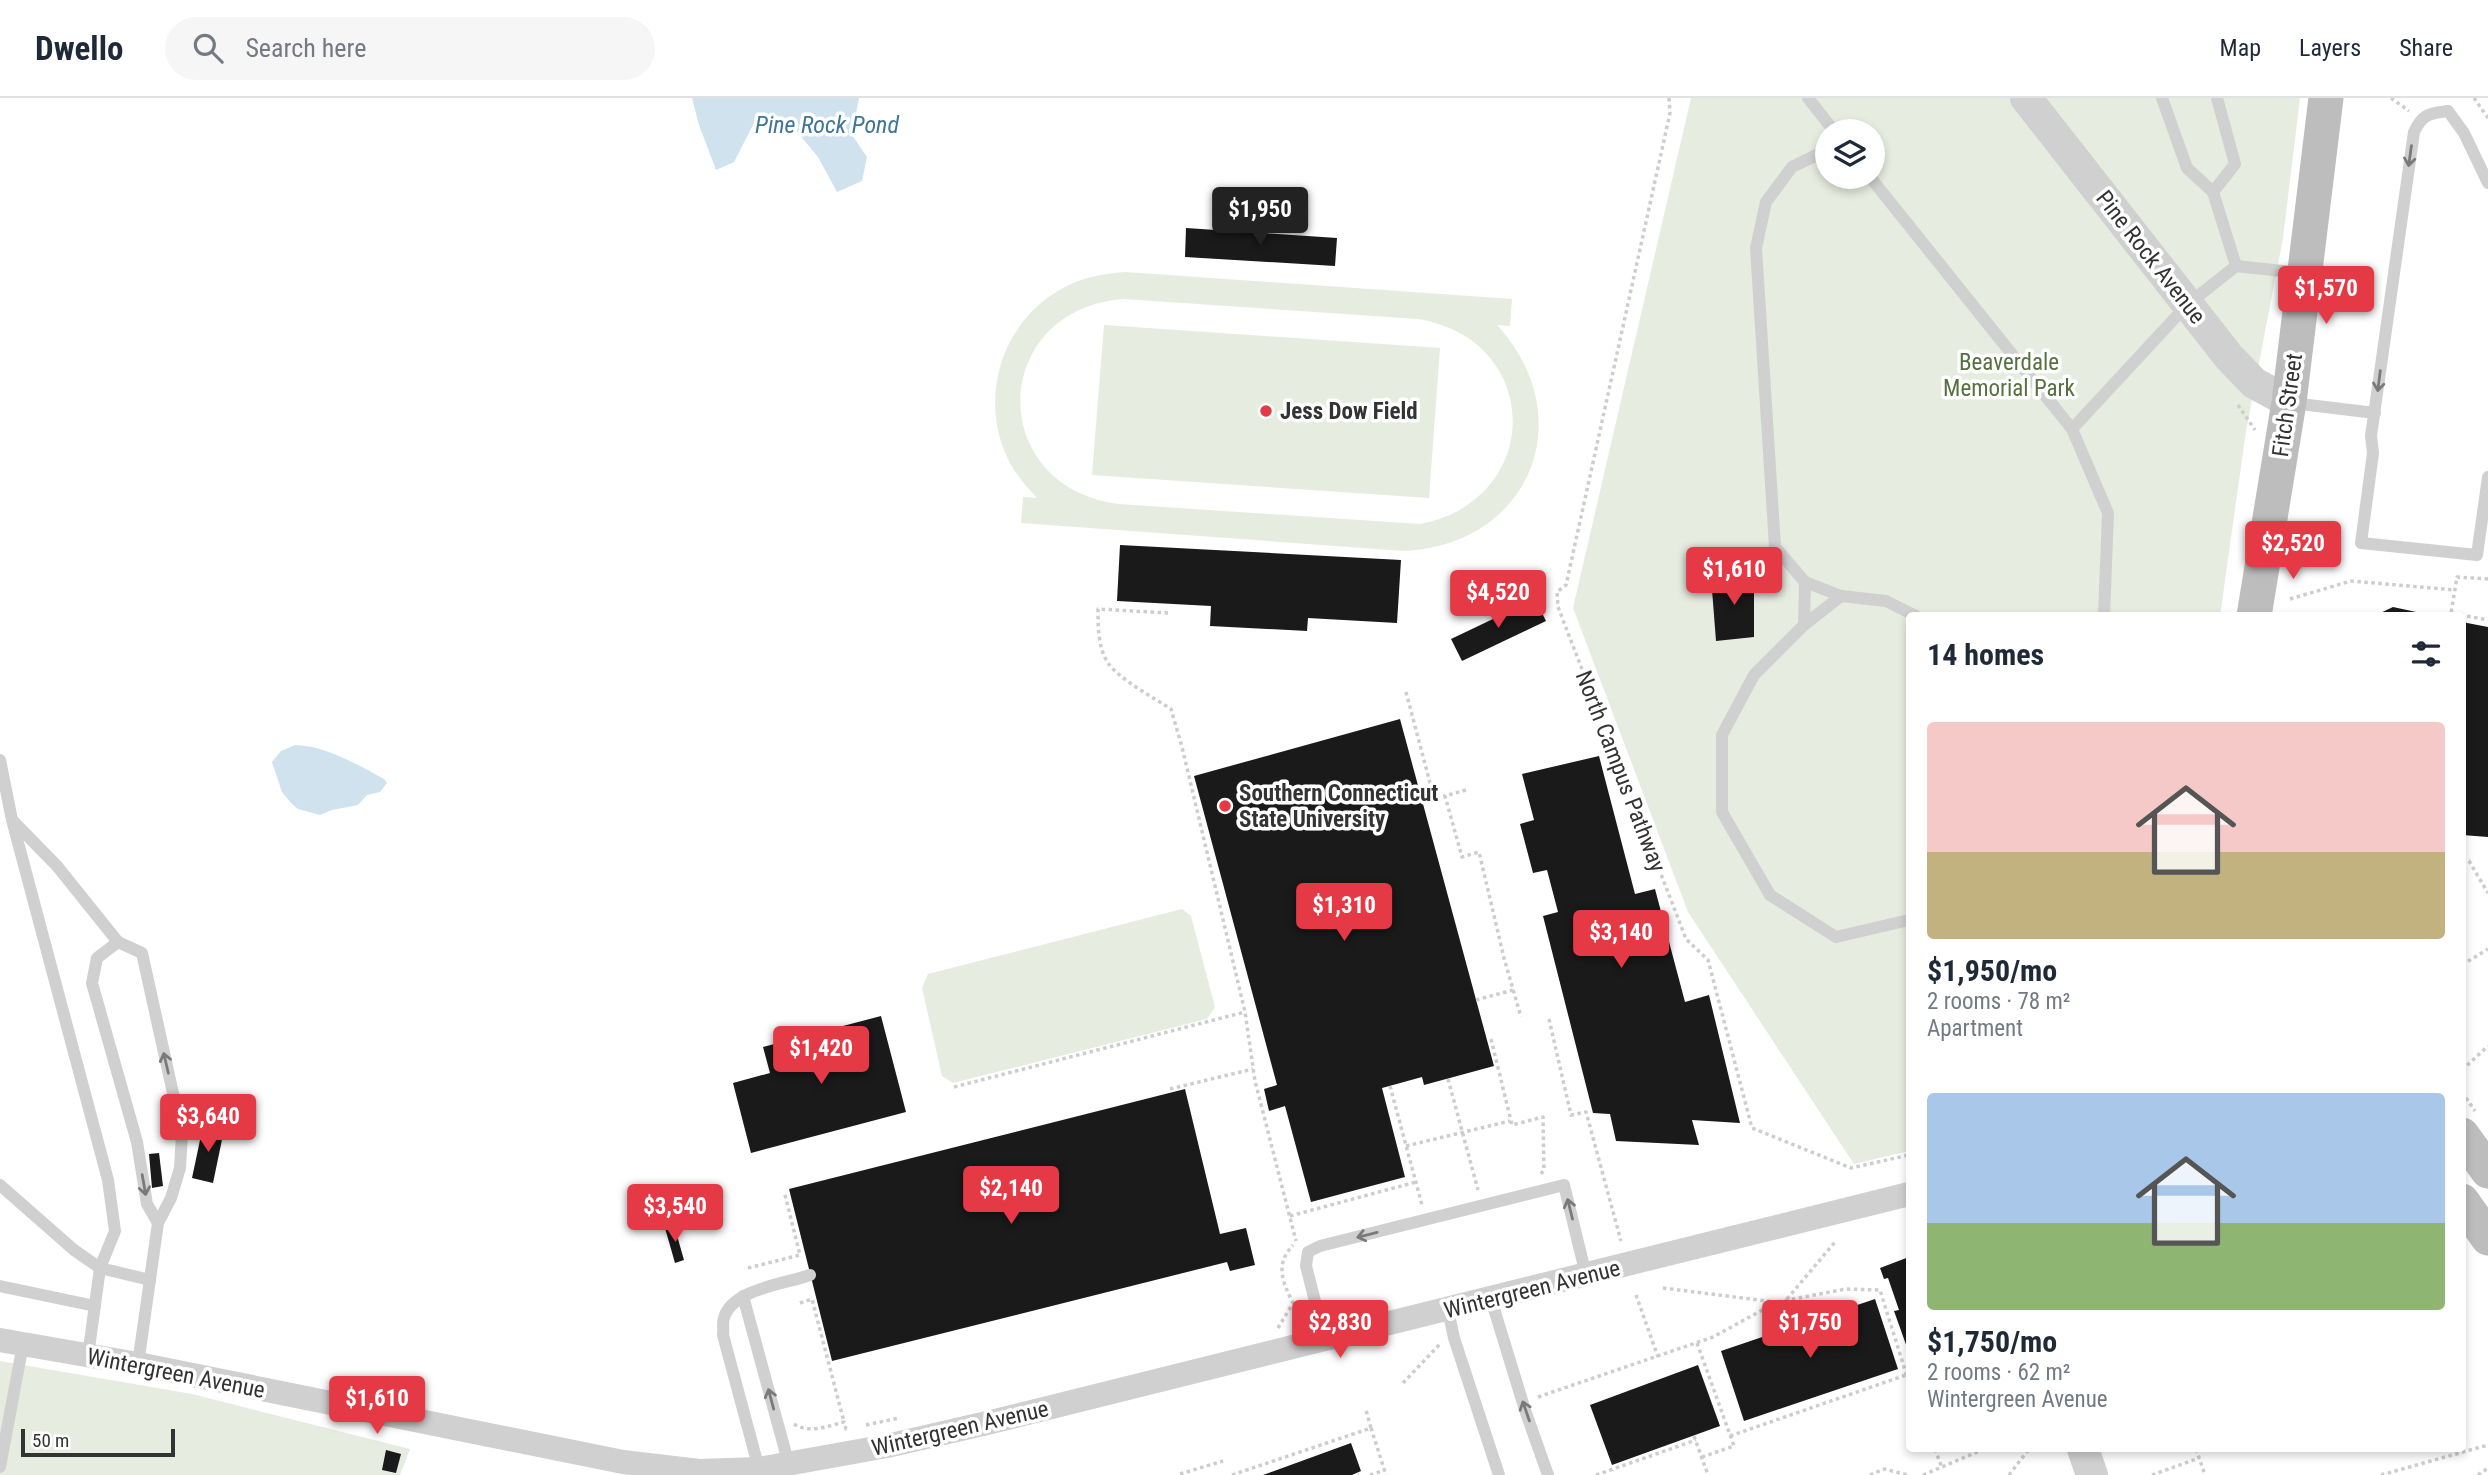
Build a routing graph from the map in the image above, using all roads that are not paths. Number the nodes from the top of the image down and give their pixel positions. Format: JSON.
{"nodes":[{"id":1,"x":1808,"y":98,"type":"edge"},
{"id":2,"x":2026,"y":98,"type":"edge"},
{"id":3,"x":2162,"y":98,"type":"edge"},
{"id":4,"x":2217,"y":98,"type":"edge"},
{"id":5,"x":2326,"y":98,"type":"edge"},
{"id":6,"x":1825,"y":119,"type":"edge"},
{"id":7,"x":1815,"y":156,"type":"edge"},
{"id":8,"x":2488,"y":183,"type":"edge"},
{"id":9,"x":1880,"y":189,"type":"edge"},
{"id":10,"x":2213,"y":192,"type":"junction"},
{"id":11,"x":2236,"y":266,"type":"junction"},
{"id":12,"x":2304,"y":274,"type":"junction"},
{"id":13,"x":2188,"y":304,"type":"junction"},
{"id":14,"x":2289,"y":402,"type":"junction"},
{"id":15,"x":2375,"y":413,"type":"junction"},
{"id":16,"x":2072,"y":429,"type":"junction"},
{"id":17,"x":2488,"y":477,"type":"edge"},
{"id":18,"x":2265,"y":546,"type":"junction"},
{"id":19,"x":1805,"y":582,"type":"junction"},
{"id":20,"x":1841,"y":596,"type":"junction"},
{"id":21,"x":2278,"y":608,"type":"edge"},
{"id":22,"x":1908,"y":612,"type":"edge"},
{"id":23,"x":2104,"y":612,"type":"edge"},
{"id":24,"x":2255,"y":612,"type":"edge"},
{"id":25,"x":1804,"y":625,"type":"junction"},
{"id":26,"x":0,"y":760,"type":"edge"},
{"id":27,"x":12,"y":820,"type":"junction"},
{"id":28,"x":1906,"y":921,"type":"edge"},
{"id":29,"x":118,"y":942,"type":"junction"},
{"id":30,"x":2466,"y":1141,"type":"edge"},
{"id":31,"x":2488,"y":1171,"type":"edge"},
{"id":32,"x":0,"y":1185,"type":"edge"},
{"id":33,"x":1906,"y":1195,"type":"edge"},
{"id":34,"x":2466,"y":1207,"type":"edge"},
{"id":35,"x":158,"y":1223,"type":"junction"},
{"id":36,"x":2488,"y":1238,"type":"edge"},
{"id":37,"x":100,"y":1268,"type":"junction"},
{"id":38,"x":810,"y":1275,"type":"dead end"},
{"id":39,"x":1586,"y":1275,"type":"junction"},
{"id":40,"x":150,"y":1280,"type":"junction"},
{"id":41,"x":0,"y":1286,"type":"edge"},
{"id":42,"x":1491,"y":1299,"type":"junction"},
{"id":43,"x":738,"y":1300,"type":"junction"},
{"id":44,"x":95,"y":1306,"type":"junction"},
{"id":45,"x":1448,"y":1310,"type":"junction"},
{"id":46,"x":1325,"y":1340,"type":"junction"},
{"id":47,"x":11,"y":1342,"type":"edge"},
{"id":48,"x":88,"y":1356,"type":"junction"},
{"id":49,"x":138,"y":1364,"type":"junction"},
{"id":50,"x":2084,"y":1452,"type":"edge"},
{"id":51,"x":789,"y":1465,"type":"junction"},
{"id":52,"x":0,"y":1467,"type":"edge"},
{"id":53,"x":759,"y":1469,"type":"junction"},
{"id":54,"x":1499,"y":1475,"type":"edge"},
{"id":55,"x":1548,"y":1475,"type":"edge"},
{"id":56,"x":2092,"y":1475,"type":"edge"}],
"edges":[{"from":1,"to":6,"type":"lane"},
{"from":2,"to":13,"type":"street","name":"Pine Rock Avenue"},
{"from":3,"to":10,"type":"lane"},
{"from":4,"to":10,"type":"lane"},
{"from":5,"to":12,"type":"main road","name":"Fitch Street"},
{"from":7,"to":19,"type":"lane"},
{"from":8,"to":15,"type":"lane","one_way":true},
{"from":9,"to":16,"type":"lane"},
{"from":10,"to":11,"type":"lane"},
{"from":11,"to":12,"type":"lane"},
{"from":11,"to":13,"type":"lane"},
{"from":12,"to":14,"type":"main road","name":"Fitch Street"},
{"from":13,"to":14,"type":"street","name":"Pine Rock Avenue"},
{"from":13,"to":16,"type":"lane"},
{"from":14,"to":15,"type":"lane"},
{"from":14,"to":18,"type":"main road","name":"Fitch Street"},
{"from":15,"to":17,"type":"lane"},
{"from":16,"to":23,"type":"lane"},
{"from":18,"to":21,"type":"main road","name":"Fitch Street"},
{"from":18,"to":24,"type":"main road","name":"Fitch Street"},
{"from":19,"to":20,"type":"lane"},
{"from":19,"to":25,"type":"lane"},
{"from":20,"to":22,"type":"lane"},
{"from":20,"to":25,"type":"lane"},
{"from":25,"to":28,"type":"lane"},
{"from":26,"to":27,"type":"lane"},
{"from":27,"to":29,"type":"lane"},
{"from":27,"to":37,"type":"lane"},
{"from":29,"to":35,"type":"lane","one_way":true},
{"from":35,"to":29,"type":"lane","one_way":true},
{"from":30,"to":31,"type":"main road"},
{"from":32,"to":37,"type":"lane"},
{"from":33,"to":39,"type":"street","name":"Wintergreen Avenue"},
{"from":34,"to":36,"type":"main road"},
{"from":35,"to":40,"type":"lane"},
{"from":37,"to":40,"type":"lane"},
{"from":37,"to":44,"type":"lane"},
{"from":38,"to":43,"type":"lane"},
{"from":39,"to":42,"type":"street","name":"Wintergreen Avenue"},
{"from":39,"to":46,"type":"lane","one_way":true},
{"from":40,"to":49,"type":"lane"},
{"from":41,"to":44,"type":"lane"},
{"from":42,"to":45,"type":"street","name":"Wintergreen Avenue"},
{"from":55,"to":42,"type":"lane","one_way":true},
{"from":51,"to":43,"type":"lane","one_way":true},
{"from":43,"to":53,"type":"lane"},
{"from":44,"to":48,"type":"lane"},
{"from":45,"to":46,"type":"street","name":"Wintergreen Avenue"},
{"from":45,"to":54,"type":"lane"},
{"from":46,"to":51,"type":"street","name":"Wintergreen Avenue"},
{"from":47,"to":48,"type":"street","name":"Wintergreen Avenue"},
{"from":47,"to":52,"type":"lane"},
{"from":48,"to":49,"type":"street","name":"Wintergreen Avenue"},
{"from":49,"to":53,"type":"street","name":"Wintergreen Avenue"},
{"from":50,"to":56,"type":"street"},
{"from":51,"to":53,"type":"street","name":"Wintergreen Avenue"}]}
